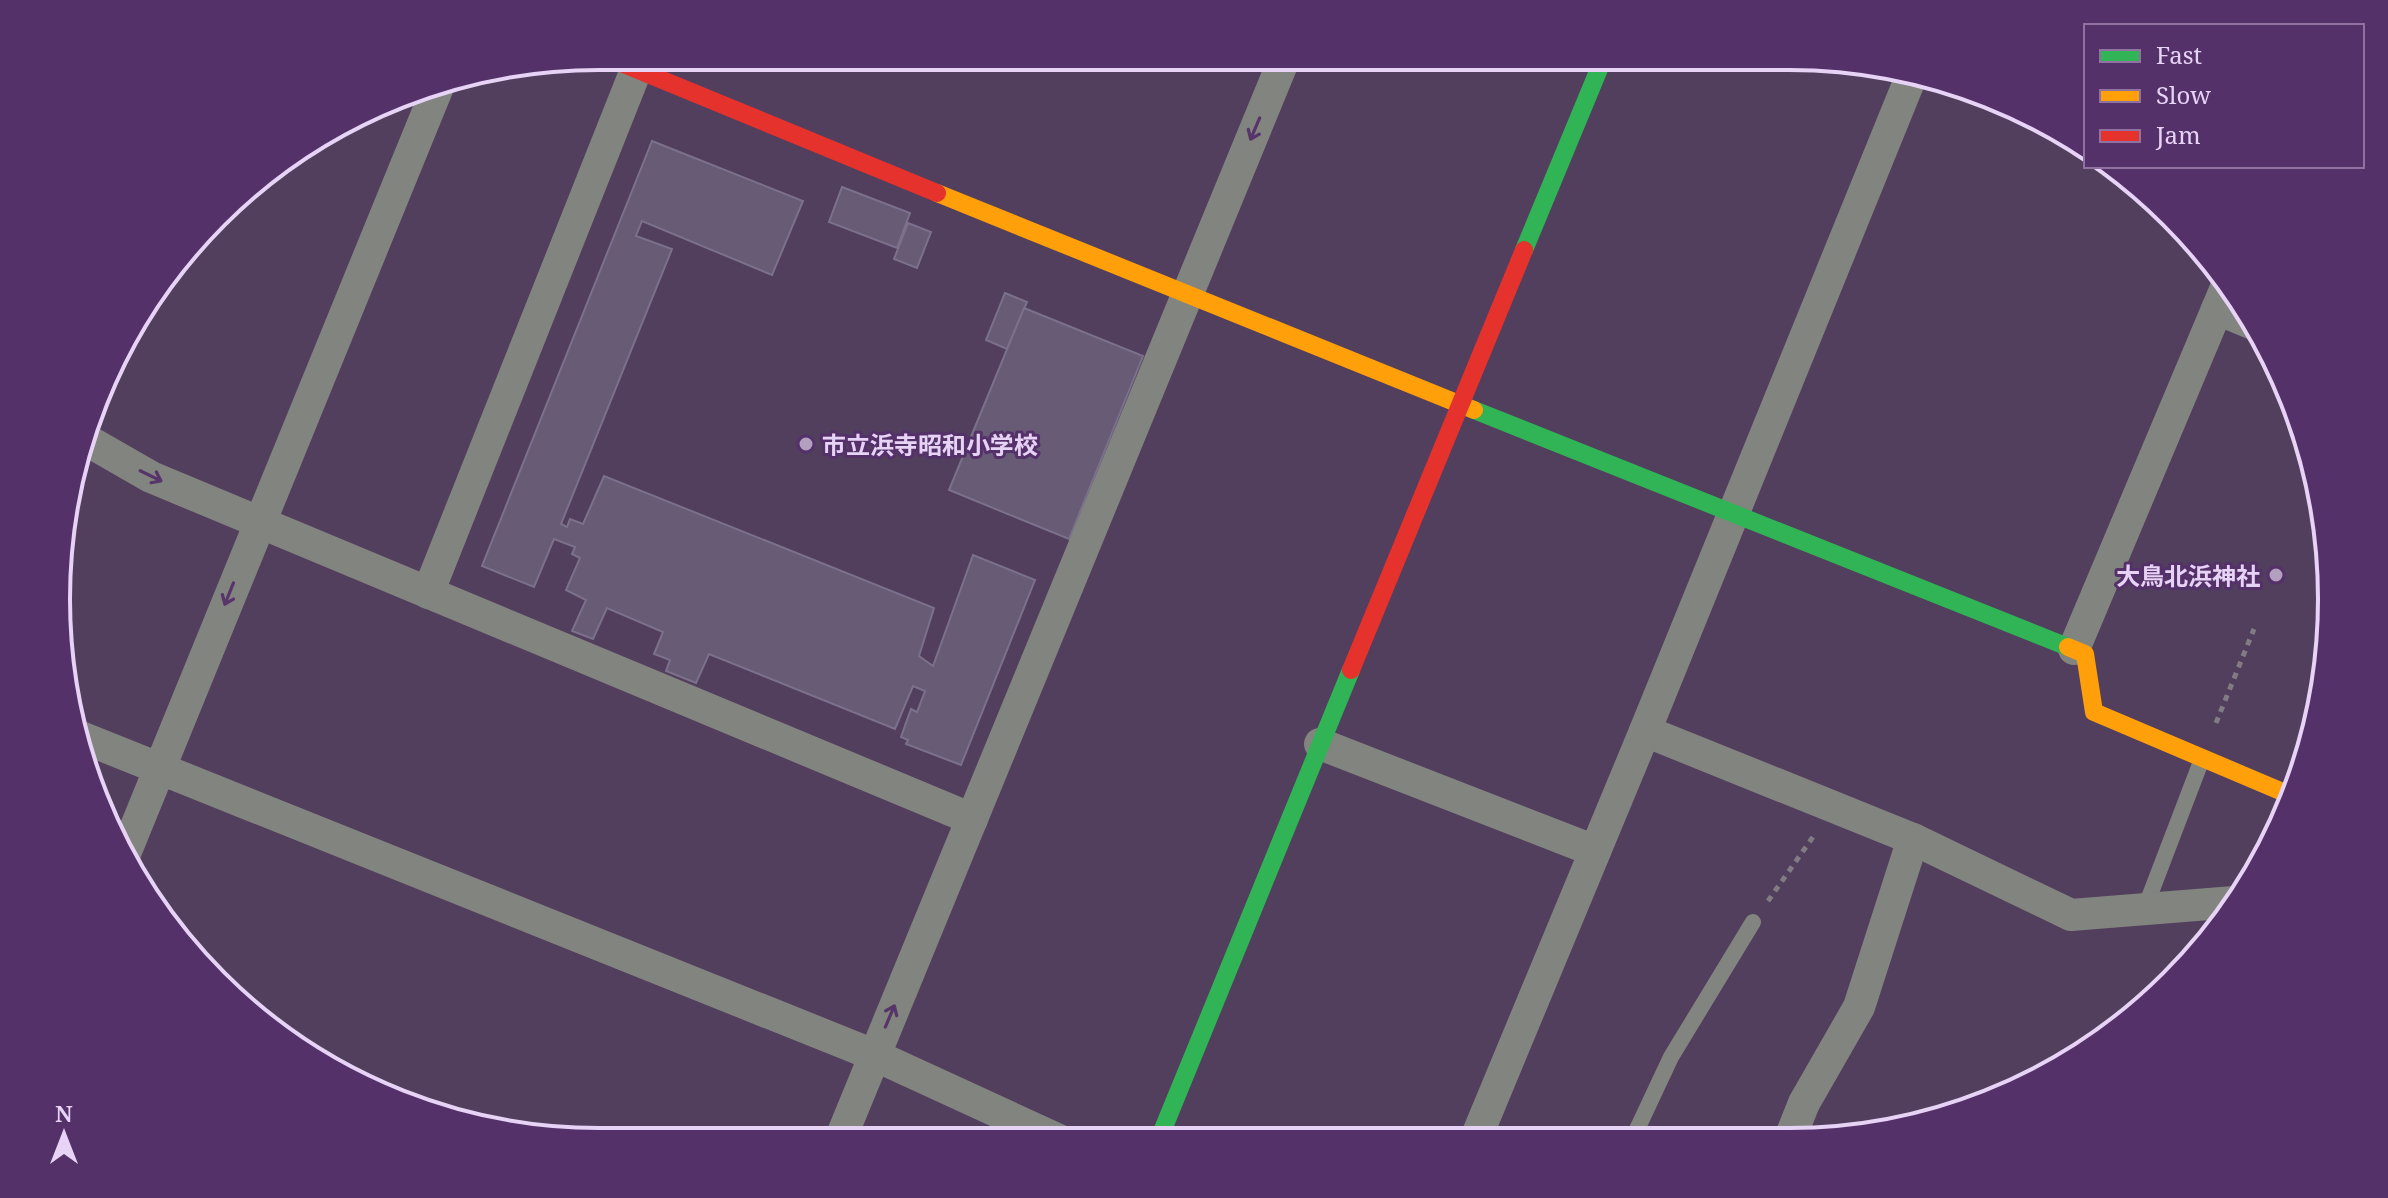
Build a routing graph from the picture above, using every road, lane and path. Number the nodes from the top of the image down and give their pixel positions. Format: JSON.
{"nodes":[{"id":1,"x":636,"y":70,"type":"joint"},
{"id":2,"x":1280,"y":70,"type":"edge"},
{"id":3,"x":1599,"y":70,"type":"edge"},
{"id":4,"x":1908,"y":84,"type":"edge"},
{"id":5,"x":434,"y":96,"type":"edge"},
{"id":6,"x":1186,"y":295,"type":"junction"},
{"id":7,"x":2222,"y":296,"type":"edge"},
{"id":8,"x":1460,"y":403,"type":"junction"},
{"id":9,"x":93,"y":444,"type":"edge"},
{"id":10,"x":1732,"y":513,"type":"junction"},
{"id":11,"x":258,"y":522,"type":"junction"},
{"id":12,"x":428,"y":593,"type":"junction"},
{"id":13,"x":2254,"y":629,"type":"dead end"},
{"id":14,"x":2074,"y":649,"type":"junction"},
{"id":15,"x":1645,"y":731,"type":"junction"},
{"id":16,"x":89,"y":740,"type":"edge"},
{"id":17,"x":1320,"y":744,"type":"junction"},
{"id":18,"x":2203,"y":758,"type":"junction"},
{"id":19,"x":160,"y":767,"type":"junction"},
{"id":20,"x":2282,"y":792,"type":"edge"},
{"id":21,"x":1833,"y":807,"type":"junction"},
{"id":22,"x":972,"y":819,"type":"junction"},
{"id":23,"x":1913,"y":839,"type":"junction"},
{"id":24,"x":130,"y":842,"type":"edge"},
{"id":25,"x":1595,"y":851,"type":"junction"},
{"id":26,"x":2222,"y":903,"type":"edge"},
{"id":27,"x":2145,"y":908,"type":"junction"},
{"id":28,"x":1753,"y":922,"type":"joint"},
{"id":29,"x":874,"y":1055,"type":"junction"},
{"id":30,"x":845,"y":1128,"type":"edge"},
{"id":31,"x":1033,"y":1128,"type":"edge"},
{"id":32,"x":1163,"y":1128,"type":"edge"},
{"id":33,"x":1480,"y":1128,"type":"edge"},
{"id":34,"x":1638,"y":1128,"type":"edge"},
{"id":35,"x":1794,"y":1128,"type":"edge"}],
"edges":[{"from":1,"to":6,"type":"street"},
{"from":1,"to":12,"type":"street"},
{"from":2,"to":6,"type":"street","one_way":true},
{"from":3,"to":8,"type":"street"},
{"from":4,"to":10,"type":"street"},
{"from":5,"to":11,"type":"street"},
{"from":6,"to":8,"type":"street"},
{"from":6,"to":22,"type":"street"},
{"from":7,"to":14,"type":"street"},
{"from":8,"to":10,"type":"street"},
{"from":8,"to":17,"type":"street"},
{"from":9,"to":11,"type":"street","one_way":true},
{"from":10,"to":14,"type":"street"},
{"from":10,"to":15,"type":"street"},
{"from":11,"to":12,"type":"street"},
{"from":11,"to":19,"type":"street","one_way":true},
{"from":12,"to":22,"type":"street"},
{"from":13,"to":18,"type":"path"},
{"from":14,"to":18,"type":"street"},
{"from":15,"to":21,"type":"street"},
{"from":15,"to":25,"type":"street"},
{"from":16,"to":19,"type":"street"},
{"from":17,"to":25,"type":"street"},
{"from":17,"to":32,"type":"street"},
{"from":18,"to":20,"type":"street"},
{"from":18,"to":27,"type":"lane"},
{"from":19,"to":24,"type":"street"},
{"from":19,"to":29,"type":"street"},
{"from":21,"to":23,"type":"street"},
{"from":21,"to":28,"type":"path"},
{"from":29,"to":22,"type":"street","one_way":true},
{"from":23,"to":27,"type":"street"},
{"from":23,"to":35,"type":"street"},
{"from":25,"to":33,"type":"street"},
{"from":26,"to":27,"type":"street"},
{"from":28,"to":34,"type":"lane"},
{"from":29,"to":30,"type":"street"},
{"from":29,"to":31,"type":"street"}]}
